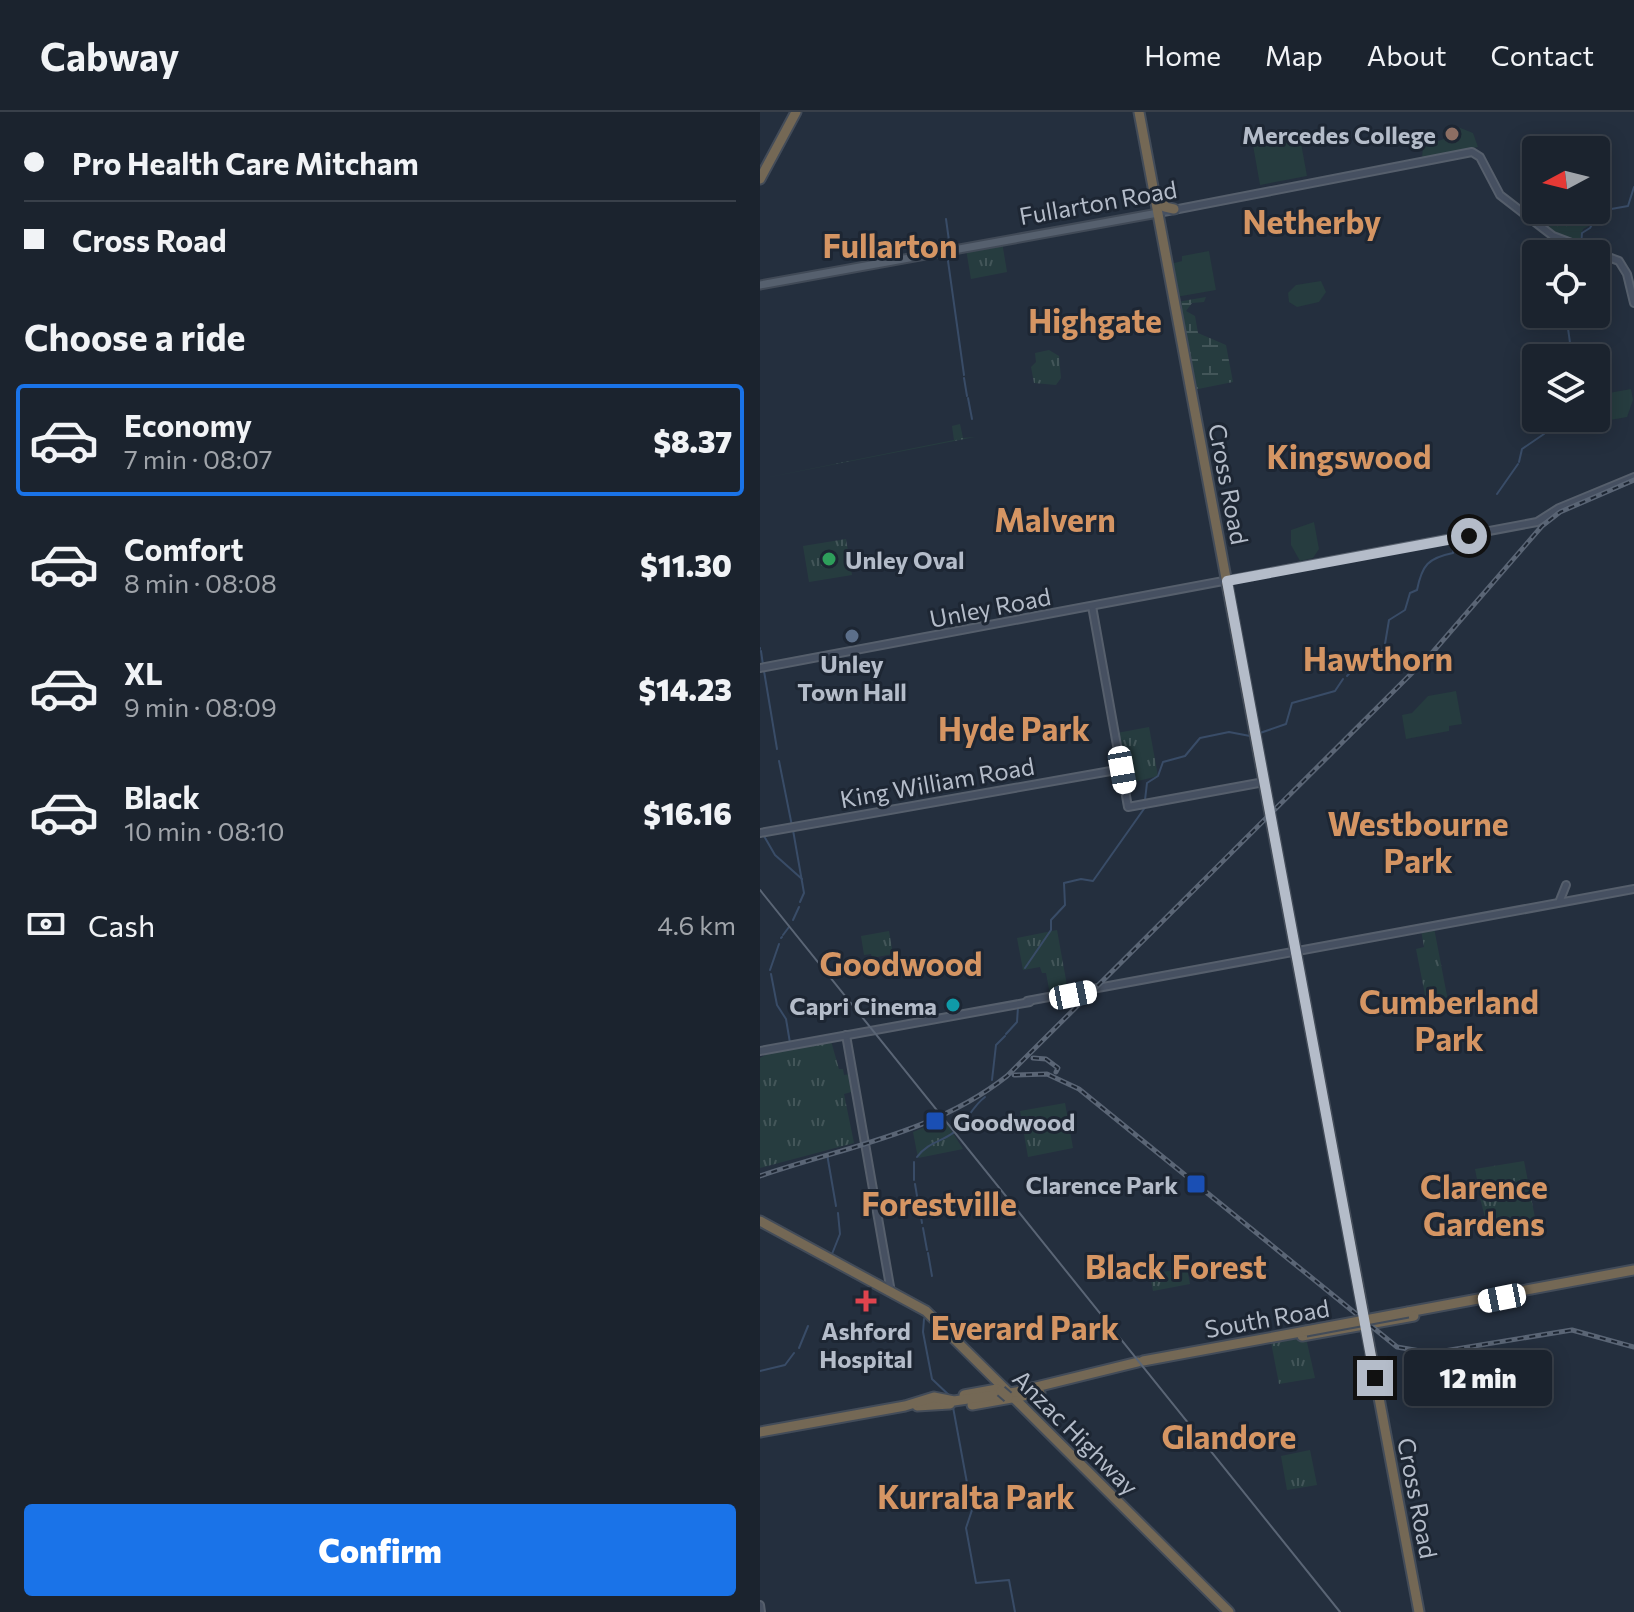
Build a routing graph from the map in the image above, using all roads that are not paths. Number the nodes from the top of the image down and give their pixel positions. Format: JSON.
{"nodes":[{"id":1,"x":796,"y":112,"type":"edge"},
{"id":2,"x":1139,"y":112,"type":"edge"},
{"id":3,"x":1151,"y":174,"type":"junction"},
{"id":4,"x":760,"y":179,"type":"edge"},
{"id":5,"x":1174,"y":209,"type":"junction"},
{"id":6,"x":1158,"y":213,"type":"junction"},
{"id":7,"x":1163,"y":235,"type":"junction"},
{"id":8,"x":760,"y":285,"type":"edge"},
{"id":9,"x":1633,"y":298,"type":"edge"},
{"id":10,"x":1634,"y":477,"type":"edge"},
{"id":11,"x":1225,"y":581,"type":"junction"},
{"id":12,"x":1092,"y":606,"type":"junction"},
{"id":13,"x":760,"y":668,"type":"edge"},
{"id":14,"x":1122,"y":769,"type":"junction"},
{"id":15,"x":1263,"y":783,"type":"junction"},
{"id":16,"x":760,"y":833,"type":"edge"},
{"id":17,"x":1629,"y":888,"type":"edge"},
{"id":18,"x":1574,"y":897,"type":"junction"},
{"id":19,"x":1560,"y":900,"type":"junction"},
{"id":20,"x":1529,"y":908,"type":"junction"},
{"id":21,"x":1293,"y":952,"type":"junction"},
{"id":22,"x":846,"y":1035,"type":"junction"},
{"id":23,"x":760,"y":1051,"type":"edge"},
{"id":24,"x":760,"y":1224,"type":"edge"},
{"id":25,"x":1633,"y":1273,"type":"edge"},
{"id":26,"x":886,"y":1289,"type":"junction"},
{"id":27,"x":1435,"y":1308,"type":"junction"},
{"id":28,"x":1364,"y":1322,"type":"junction"},
{"id":29,"x":1275,"y":1338,"type":"junction"},
{"id":30,"x":1141,"y":1363,"type":"junction"},
{"id":31,"x":1101,"y":1372,"type":"junction"},
{"id":32,"x":1087,"y":1373,"type":"junction"},
{"id":33,"x":1007,"y":1395,"type":"junction"},
{"id":34,"x":951,"y":1402,"type":"junction"},
{"id":35,"x":835,"y":1420,"type":"junction"},
{"id":36,"x":760,"y":1434,"type":"edge"},
{"id":37,"x":760,"y":1605,"type":"edge"},
{"id":38,"x":761,"y":1612,"type":"edge"},
{"id":39,"x":1226,"y":1612,"type":"edge"},
{"id":40,"x":1418,"y":1612,"type":"edge"}],
"edges":[{"from":1,"to":4,"type":"highway"},
{"from":2,"to":3,"type":"highway","name":"Cross Road"},
{"from":3,"to":5,"type":"highway"},
{"from":3,"to":6,"type":"highway","name":"Cross Road"},
{"from":5,"to":6,"type":"main road","name":"Fullarton Road"},
{"from":5,"to":7,"type":"highway"},
{"from":5,"to":9,"type":"main road","name":"Fullarton Road"},
{"from":6,"to":7,"type":"highway","name":"Cross Road"},
{"from":6,"to":8,"type":"main road","name":"Fullarton Road"},
{"from":7,"to":11,"type":"highway","name":"Cross Road"},
{"from":10,"to":11,"type":"main road","name":"Unley Road"},
{"from":11,"to":12,"type":"main road","name":"Unley Road"},
{"from":11,"to":15,"type":"highway","name":"Cross Road"},
{"from":12,"to":13,"type":"main road","name":"Unley Road"},
{"from":12,"to":14,"type":"main road"},
{"from":14,"to":15,"type":"main road"},
{"from":14,"to":16,"type":"main road","name":"King William Road"},
{"from":15,"to":21,"type":"highway","name":"Cross Road"},
{"from":17,"to":18,"type":"main road"},
{"from":17,"to":20,"type":"main road"},
{"from":18,"to":19,"type":"main road"},
{"from":18,"to":19,"type":"main road"},
{"from":19,"to":20,"type":"main road"},
{"from":20,"to":21,"type":"main road"},
{"from":21,"to":22,"type":"main road"},
{"from":21,"to":28,"type":"highway","name":"Cross Road"},
{"from":22,"to":23,"type":"main road"},
{"from":22,"to":26,"type":"main road"},
{"from":24,"to":26,"type":"highway","name":"Anzac Highway"},
{"from":25,"to":27,"type":"highway","name":"South Road"},
{"from":26,"to":33,"type":"highway","name":"Anzac Highway"},
{"from":27,"to":28,"type":"highway"},
{"from":27,"to":29,"type":"highway","name":"South Road","bridge":true},
{"from":28,"to":29,"type":"highway"},
{"from":28,"to":40,"type":"highway","name":"Cross Road"},
{"from":29,"to":30,"type":"highway","name":"South Road"},
{"from":29,"to":30,"type":"highway","name":"South Road"},
{"from":30,"to":31,"type":"highway","name":"South Road"},
{"from":30,"to":32,"type":"highway","name":"South Road"},
{"from":31,"to":33,"type":"highway"},
{"from":31,"to":34,"type":"highway","name":"South Road"},
{"from":32,"to":33,"type":"highway"},
{"from":32,"to":34,"type":"highway","name":"South Road"},
{"from":33,"to":34,"type":"highway"},
{"from":33,"to":34,"type":"highway"},
{"from":33,"to":39,"type":"highway","name":"Anzac Highway"},
{"from":34,"to":35,"type":"highway","name":"South Road"},
{"from":34,"to":35,"type":"highway","name":"South Road"},
{"from":35,"to":36,"type":"highway","name":"South Road"},
{"from":37,"to":38,"type":"main road"}]}
